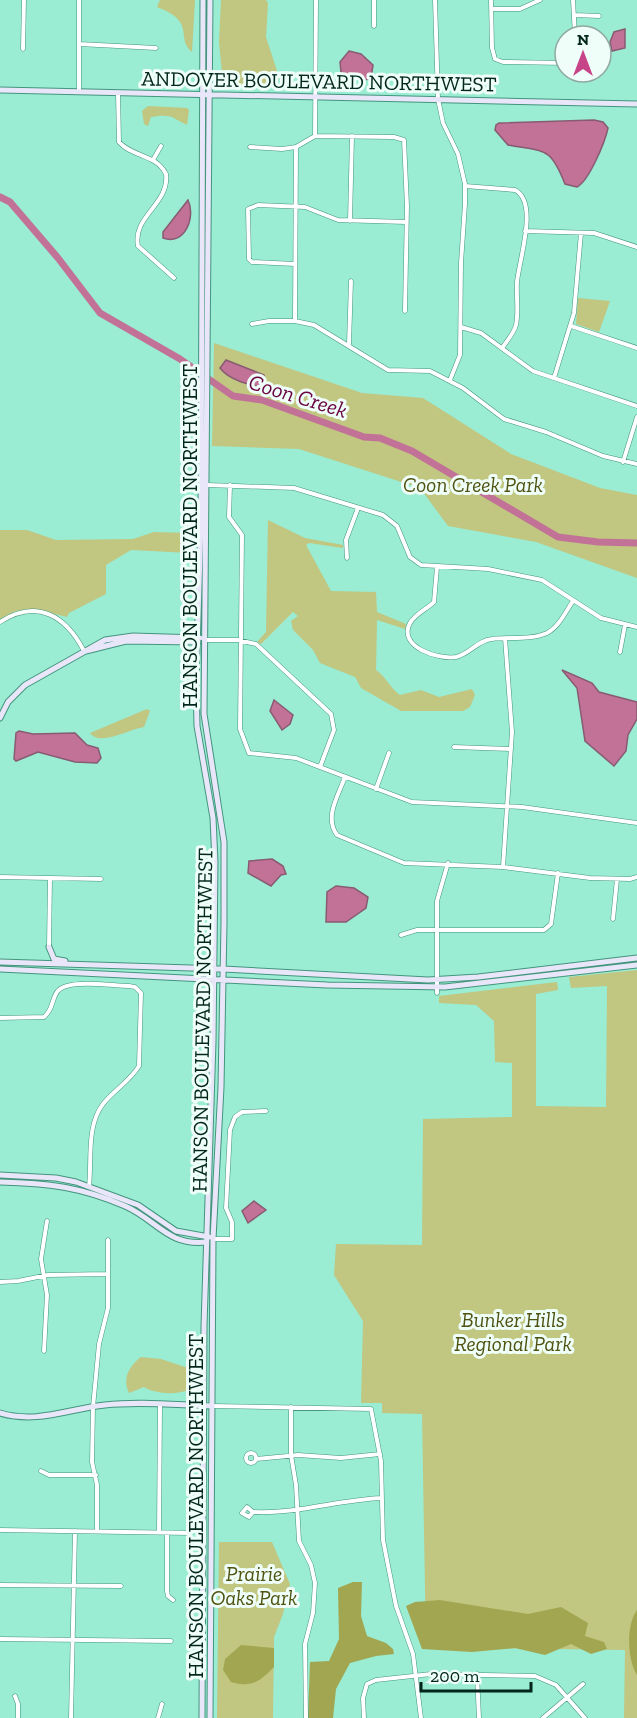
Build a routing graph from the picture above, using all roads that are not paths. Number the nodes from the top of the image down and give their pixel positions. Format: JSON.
{"nodes":[{"id":1,"x":24,"y":0,"type":"edge"},
{"id":2,"x":79,"y":0,"type":"edge"},
{"id":3,"x":203,"y":0,"type":"edge"},
{"id":4,"x":210,"y":0,"type":"edge"},
{"id":5,"x":316,"y":0,"type":"edge"},
{"id":6,"x":374,"y":0,"type":"edge"},
{"id":7,"x":435,"y":0,"type":"edge"},
{"id":8,"x":491,"y":0,"type":"edge"},
{"id":9,"x":540,"y":0,"type":"edge"},
{"id":10,"x":573,"y":0,"type":"edge"},
{"id":11,"x":492,"y":9,"type":"junction"},
{"id":12,"x":575,"y":15,"type":"junction"},
{"id":13,"x":599,"y":16,"type":"dead end"},
{"id":14,"x":575,"y":24,"type":"edge"},
{"id":15,"x":374,"y":26,"type":"dead end"},
{"id":16,"x":79,"y":44,"type":"junction"},
{"id":17,"x":156,"y":48,"type":"dead end"},
{"id":18,"x":23,"y":49,"type":"dead end"},
{"id":19,"x":553,"y":63,"type":"edge"},
{"id":20,"x":0,"y":90,"type":"edge"},
{"id":21,"x":79,"y":91,"type":"junction"},
{"id":22,"x":118,"y":93,"type":"junction"},
{"id":23,"x":202,"y":94,"type":"junction"},
{"id":24,"x":209,"y":94,"type":"junction"},
{"id":25,"x":315,"y":97,"type":"junction"},
{"id":26,"x":438,"y":99,"type":"junction"},
{"id":27,"x":637,"y":104,"type":"edge"},
{"id":28,"x":315,"y":136,"type":"junction"},
{"id":29,"x":352,"y":136,"type":"junction"},
{"id":30,"x":161,"y":147,"type":"dead end"},
{"id":31,"x":250,"y":147,"type":"dead end"},
{"id":32,"x":296,"y":147,"type":"junction"},
{"id":33,"x":153,"y":160,"type":"junction"},
{"id":34,"x":465,"y":186,"type":"junction"},
{"id":35,"x":295,"y":206,"type":"junction"},
{"id":36,"x":350,"y":221,"type":"junction"},
{"id":37,"x":406,"y":222,"type":"junction"},
{"id":38,"x":525,"y":231,"type":"junction"},
{"id":39,"x":581,"y":233,"type":"junction"},
{"id":40,"x":637,"y":248,"type":"edge"},
{"id":41,"x":295,"y":264,"type":"junction"},
{"id":42,"x":174,"y":278,"type":"dead end"},
{"id":43,"x":351,"y":281,"type":"dead end"},
{"id":44,"x":405,"y":311,"type":"dead end"},
{"id":45,"x":295,"y":321,"type":"junction"},
{"id":46,"x":252,"y":324,"type":"dead end"},
{"id":47,"x":571,"y":326,"type":"junction"},
{"id":48,"x":460,"y":327,"type":"junction"},
{"id":49,"x":349,"y":344,"type":"junction"},
{"id":50,"x":502,"y":348,"type":"junction"},
{"id":51,"x":637,"y":348,"type":"edge"},
{"id":52,"x":204,"y":361,"type":"junction"},
{"id":53,"x":554,"y":378,"type":"junction"},
{"id":54,"x":450,"y":380,"type":"junction"},
{"id":55,"x":204,"y":391,"type":"junction"},
{"id":56,"x":637,"y":406,"type":"edge"},
{"id":57,"x":637,"y":417,"type":"edge"},
{"id":58,"x":622,"y":462,"type":"junction"},
{"id":59,"x":637,"y":464,"type":"edge"},
{"id":60,"x":207,"y":485,"type":"junction"},
{"id":61,"x":230,"y":485,"type":"junction"},
{"id":62,"x":358,"y":508,"type":"junction"},
{"id":63,"x":347,"y":558,"type":"dead end"},
{"id":64,"x":437,"y":566,"type":"junction"},
{"id":65,"x":573,"y":601,"type":"junction"},
{"id":66,"x":0,"y":622,"type":"edge"},
{"id":67,"x":625,"y":625,"type":"junction"},
{"id":68,"x":637,"y":627,"type":"edge"},
{"id":69,"x":505,"y":638,"type":"junction"},
{"id":70,"x":195,"y":639,"type":"junction"},
{"id":71,"x":204,"y":640,"type":"junction"},
{"id":72,"x":241,"y":640,"type":"junction"},
{"id":73,"x":84,"y":651,"type":"junction"},
{"id":74,"x":620,"y":652,"type":"dead end"},
{"id":75,"x":0,"y":718,"type":"edge"},
{"id":76,"x":454,"y":747,"type":"dead end"},
{"id":77,"x":512,"y":748,"type":"junction"},
{"id":78,"x":389,"y":753,"type":"dead end"},
{"id":79,"x":320,"y":767,"type":"junction"},
{"id":80,"x":345,"y":777,"type":"junction"},
{"id":81,"x":376,"y":789,"type":"junction"},
{"id":82,"x":508,"y":806,"type":"junction"},
{"id":83,"x":637,"y":823,"type":"edge"},
{"id":84,"x":448,"y":863,"type":"junction"},
{"id":85,"x":503,"y":867,"type":"junction"},
{"id":86,"x":558,"y":873,"type":"junction"},
{"id":87,"x":0,"y":877,"type":"edge"},
{"id":88,"x":637,"y":877,"type":"edge"},
{"id":89,"x":50,"y":878,"type":"junction"},
{"id":90,"x":101,"y":879,"type":"dead end"},
{"id":91,"x":617,"y":879,"type":"junction"},
{"id":92,"x":613,"y":919,"type":"dead end"},
{"id":93,"x":436,"y":930,"type":"junction"},
{"id":94,"x":402,"y":934,"type":"dead end"},
{"id":95,"x":49,"y":947,"type":"joint"},
{"id":96,"x":637,"y":958,"type":"edge"},
{"id":97,"x":0,"y":962,"type":"edge"},
{"id":98,"x":637,"y":964,"type":"edge"},
{"id":99,"x":90,"y":965,"type":"junction"},
{"id":100,"x":0,"y":969,"type":"edge"},
{"id":101,"x":214,"y":969,"type":"junction"},
{"id":102,"x":223,"y":969,"type":"junction"},
{"id":103,"x":213,"y":979,"type":"junction"},
{"id":104,"x":223,"y":979,"type":"junction"},
{"id":105,"x":437,"y":980,"type":"junction"},
{"id":106,"x":437,"y":990,"type":"junction"},
{"id":107,"x":0,"y":1018,"type":"edge"},
{"id":108,"x":266,"y":1111,"type":"dead end"},
{"id":109,"x":0,"y":1175,"type":"edge"},
{"id":110,"x":0,"y":1182,"type":"edge"},
{"id":111,"x":89,"y":1190,"type":"junction"},
{"id":112,"x":47,"y":1221,"type":"dead end"},
{"id":113,"x":206,"y":1239,"type":"junction"},
{"id":114,"x":213,"y":1239,"type":"junction"},
{"id":115,"x":108,"y":1240,"type":"dead end"},
{"id":116,"x":107,"y":1274,"type":"junction"},
{"id":117,"x":42,"y":1276,"type":"junction"},
{"id":118,"x":0,"y":1282,"type":"edge"},
{"id":119,"x":44,"y":1351,"type":"dead end"},
{"id":120,"x":160,"y":1405,"type":"junction"},
{"id":121,"x":203,"y":1406,"type":"junction"},
{"id":122,"x":212,"y":1406,"type":"junction"},
{"id":123,"x":93,"y":1407,"type":"junction"},
{"id":124,"x":291,"y":1407,"type":"junction"},
{"id":125,"x":0,"y":1413,"type":"edge"},
{"id":126,"x":380,"y":1454,"type":"junction"},
{"id":127,"x":291,"y":1455,"type":"junction"},
{"id":128,"x":256,"y":1459,"type":"dead end"},
{"id":129,"x":41,"y":1471,"type":"dead end"},
{"id":130,"x":96,"y":1475,"type":"junction"},
{"id":131,"x":381,"y":1498,"type":"junction"},
{"id":132,"x":298,"y":1511,"type":"junction"},
{"id":133,"x":253,"y":1512,"type":"dead end"},
{"id":134,"x":0,"y":1530,"type":"edge"},
{"id":135,"x":75,"y":1531,"type":"junction"},
{"id":136,"x":97,"y":1531,"type":"junction"},
{"id":137,"x":159,"y":1533,"type":"junction"},
{"id":138,"x":167,"y":1533,"type":"junction"},
{"id":139,"x":189,"y":1533,"type":"dead end"},
{"id":140,"x":0,"y":1585,"type":"edge"},
{"id":141,"x":74,"y":1586,"type":"junction"},
{"id":142,"x":122,"y":1586,"type":"dead end"},
{"id":143,"x":173,"y":1600,"type":"dead end"},
{"id":144,"x":0,"y":1639,"type":"edge"},
{"id":145,"x":73,"y":1641,"type":"junction"},
{"id":146,"x":171,"y":1641,"type":"dead end"},
{"id":147,"x":477,"y":1674,"type":"junction"},
{"id":148,"x":415,"y":1675,"type":"junction"},
{"id":149,"x":583,"y":1684,"type":"dead end"},
{"id":150,"x":15,"y":1696,"type":"dead end"},
{"id":151,"x":568,"y":1698,"type":"junction"},
{"id":152,"x":162,"y":1704,"type":"dead end"},
{"id":153,"x":18,"y":1718,"type":"edge"},
{"id":154,"x":71,"y":1718,"type":"edge"},
{"id":155,"x":158,"y":1718,"type":"edge"},
{"id":156,"x":202,"y":1718,"type":"edge"},
{"id":157,"x":210,"y":1718,"type":"edge"},
{"id":158,"x":306,"y":1718,"type":"edge"},
{"id":159,"x":364,"y":1718,"type":"edge"},
{"id":160,"x":421,"y":1718,"type":"edge"},
{"id":161,"x":479,"y":1718,"type":"edge"},
{"id":162,"x":543,"y":1718,"type":"edge"},
{"id":163,"x":585,"y":1718,"type":"edge"}],
"edges":[{"from":1,"to":18,"type":"street"},
{"from":2,"to":16,"type":"street"},
{"from":3,"to":23,"type":"main road","name":"HANSON BOULEVARD NORTHWEST"},
{"from":4,"to":24,"type":"main road","name":"HANSON BOULEVARD NORTHWEST"},
{"from":5,"to":25,"type":"street"},
{"from":6,"to":15,"type":"street"},
{"from":7,"to":26,"type":"street"},
{"from":8,"to":11,"type":"street"},
{"from":9,"to":11,"type":"street"},
{"from":10,"to":12,"type":"street"},
{"from":11,"to":19,"type":"street"},
{"from":12,"to":13,"type":"street"},
{"from":12,"to":14,"type":"street"},
{"from":16,"to":17,"type":"street"},
{"from":16,"to":21,"type":"street"},
{"from":20,"to":21,"type":"main road","name":"ANDOVER BOULEVARD NORTHWEST"},
{"from":21,"to":22,"type":"main road","name":"ANDOVER BOULEVARD NORTHWEST"},
{"from":22,"to":23,"type":"main road","name":"ANDOVER BOULEVARD NORTHWEST"},
{"from":22,"to":33,"type":"street"},
{"from":23,"to":24,"type":"main road","name":"ANDOVER BOULEVARD NORTHWEST"},
{"from":23,"to":52,"type":"main road","name":"HANSON BOULEVARD NORTHWEST"},
{"from":24,"to":25,"type":"main road","name":"ANDOVER BOULEVARD NORTHWEST"},
{"from":24,"to":52,"type":"main road","name":"HANSON BOULEVARD NORTHWEST"},
{"from":25,"to":26,"type":"main road","name":"ANDOVER BOULEVARD NORTHWEST"},
{"from":25,"to":28,"type":"street"},
{"from":26,"to":27,"type":"main road","name":"ANDOVER BOULEVARD NORTHWEST"},
{"from":26,"to":34,"type":"street"},
{"from":28,"to":29,"type":"street"},
{"from":28,"to":32,"type":"street"},
{"from":29,"to":36,"type":"street"},
{"from":29,"to":37,"type":"street"},
{"from":30,"to":33,"type":"street"},
{"from":31,"to":32,"type":"street"},
{"from":32,"to":35,"type":"street"},
{"from":33,"to":42,"type":"street"},
{"from":34,"to":38,"type":"street"},
{"from":34,"to":48,"type":"street"},
{"from":35,"to":36,"type":"street"},
{"from":35,"to":41,"type":"street"},
{"from":35,"to":41,"type":"street"},
{"from":36,"to":37,"type":"street"},
{"from":37,"to":44,"type":"street"},
{"from":38,"to":39,"type":"street"},
{"from":38,"to":50,"type":"street"},
{"from":39,"to":40,"type":"street"},
{"from":39,"to":47,"type":"street"},
{"from":41,"to":45,"type":"street"},
{"from":43,"to":49,"type":"street"},
{"from":45,"to":46,"type":"street"},
{"from":45,"to":49,"type":"street"},
{"from":47,"to":51,"type":"street"},
{"from":47,"to":53,"type":"street"},
{"from":48,"to":50,"type":"street"},
{"from":48,"to":54,"type":"street"},
{"from":49,"to":54,"type":"street"},
{"from":50,"to":53,"type":"street"},
{"from":52,"to":55,"type":"main road","name":"HANSON BOULEVARD NORTHWEST"},
{"from":53,"to":56,"type":"street"},
{"from":54,"to":58,"type":"street"},
{"from":55,"to":60,"type":"main road","name":"HANSON BOULEVARD NORTHWEST"},
{"from":55,"to":70,"type":"main road","name":"HANSON BOULEVARD NORTHWEST"},
{"from":57,"to":58,"type":"street"},
{"from":58,"to":59,"type":"street"},
{"from":60,"to":61,"type":"street"},
{"from":60,"to":71,"type":"main road","name":"HANSON BOULEVARD NORTHWEST"},
{"from":61,"to":62,"type":"street"},
{"from":61,"to":72,"type":"street"},
{"from":62,"to":63,"type":"street"},
{"from":62,"to":64,"type":"street"},
{"from":64,"to":65,"type":"street"},
{"from":64,"to":69,"type":"street"},
{"from":65,"to":67,"type":"street"},
{"from":65,"to":69,"type":"street"},
{"from":66,"to":73,"type":"street"},
{"from":67,"to":68,"type":"street"},
{"from":67,"to":74,"type":"street"},
{"from":69,"to":77,"type":"street"},
{"from":70,"to":71,"type":"main road"},
{"from":70,"to":73,"type":"main road"},
{"from":70,"to":101,"type":"main road","name":"HANSON BOULEVARD NORTHWEST"},
{"from":71,"to":72,"type":"street"},
{"from":71,"to":102,"type":"main road","name":"HANSON BOULEVARD NORTHWEST"},
{"from":72,"to":79,"type":"street"},
{"from":72,"to":79,"type":"street"},
{"from":73,"to":75,"type":"main road"},
{"from":76,"to":77,"type":"street"},
{"from":77,"to":82,"type":"street"},
{"from":78,"to":81,"type":"street"},
{"from":79,"to":80,"type":"street"},
{"from":80,"to":81,"type":"street"},
{"from":80,"to":84,"type":"street"},
{"from":81,"to":82,"type":"street"},
{"from":82,"to":83,"type":"street"},
{"from":82,"to":85,"type":"street"},
{"from":84,"to":85,"type":"street"},
{"from":84,"to":93,"type":"street"},
{"from":85,"to":86,"type":"street"},
{"from":86,"to":91,"type":"street"},
{"from":86,"to":93,"type":"street"},
{"from":87,"to":89,"type":"street"},
{"from":88,"to":91,"type":"street"},
{"from":89,"to":90,"type":"street"},
{"from":89,"to":95,"type":"street"},
{"from":91,"to":92,"type":"street"},
{"from":93,"to":94,"type":"street"},
{"from":93,"to":105,"type":"street"},
{"from":95,"to":99,"type":"main road"},
{"from":96,"to":105,"type":"main road"},
{"from":97,"to":99,"type":"main road"},
{"from":98,"to":106,"type":"main road"},
{"from":99,"to":101,"type":"main road"},
{"from":100,"to":103,"type":"main road"},
{"from":101,"to":102,"type":"main road"},
{"from":101,"to":103,"type":"main road","name":"HANSON BOULEVARD NORTHWEST"},
{"from":102,"to":104,"type":"main road","name":"HANSON BOULEVARD NORTHWEST"},
{"from":102,"to":105,"type":"main road"},
{"from":103,"to":104,"type":"main road"},
{"from":103,"to":113,"type":"main road","name":"HANSON BOULEVARD NORTHWEST"},
{"from":104,"to":106,"type":"main road"},
{"from":104,"to":114,"type":"main road","name":"HANSON BOULEVARD NORTHWEST"},
{"from":105,"to":106,"type":"street"},
{"from":107,"to":111,"type":"street"},
{"from":108,"to":114,"type":"street"},
{"from":109,"to":111,"type":"main road"},
{"from":110,"to":111,"type":"main road"},
{"from":111,"to":113,"type":"main road"},
{"from":112,"to":117,"type":"street"},
{"from":113,"to":114,"type":"main road"},
{"from":113,"to":121,"type":"main road","name":"HANSON BOULEVARD NORTHWEST"},
{"from":114,"to":122,"type":"main road","name":"HANSON BOULEVARD NORTHWEST"},
{"from":115,"to":116,"type":"street"},
{"from":116,"to":117,"type":"street"},
{"from":116,"to":123,"type":"street"},
{"from":117,"to":118,"type":"street"},
{"from":117,"to":119,"type":"street"},
{"from":120,"to":121,"type":"main road"},
{"from":120,"to":123,"type":"main road"},
{"from":120,"to":137,"type":"street"},
{"from":121,"to":122,"type":"main road"},
{"from":121,"to":156,"type":"main road","name":"HANSON BOULEVARD NORTHWEST"},
{"from":122,"to":124,"type":"street"},
{"from":122,"to":157,"type":"main road","name":"HANSON BOULEVARD NORTHWEST"},
{"from":123,"to":125,"type":"main road"},
{"from":123,"to":130,"type":"street"},
{"from":124,"to":126,"type":"street"},
{"from":124,"to":127,"type":"street"},
{"from":126,"to":127,"type":"street"},
{"from":126,"to":131,"type":"street"},
{"from":127,"to":128,"type":"street"},
{"from":127,"to":132,"type":"street"},
{"from":129,"to":130,"type":"street"},
{"from":130,"to":136,"type":"street"},
{"from":131,"to":132,"type":"street"},
{"from":131,"to":148,"type":"street"},
{"from":132,"to":133,"type":"street"},
{"from":132,"to":158,"type":"street"},
{"from":134,"to":135,"type":"street"},
{"from":135,"to":136,"type":"street"},
{"from":135,"to":141,"type":"street"},
{"from":136,"to":137,"type":"street"},
{"from":137,"to":138,"type":"street"},
{"from":138,"to":139,"type":"street"},
{"from":138,"to":143,"type":"street"},
{"from":140,"to":141,"type":"street"},
{"from":141,"to":142,"type":"street"},
{"from":141,"to":145,"type":"street"},
{"from":144,"to":145,"type":"street"},
{"from":145,"to":146,"type":"street"},
{"from":145,"to":154,"type":"street"},
{"from":147,"to":148,"type":"street"},
{"from":147,"to":151,"type":"street"},
{"from":147,"to":161,"type":"street"},
{"from":148,"to":159,"type":"street"},
{"from":148,"to":160,"type":"street"},
{"from":149,"to":151,"type":"street"},
{"from":150,"to":153,"type":"street"},
{"from":151,"to":162,"type":"street"},
{"from":151,"to":163,"type":"street"},
{"from":152,"to":155,"type":"street"}]}
